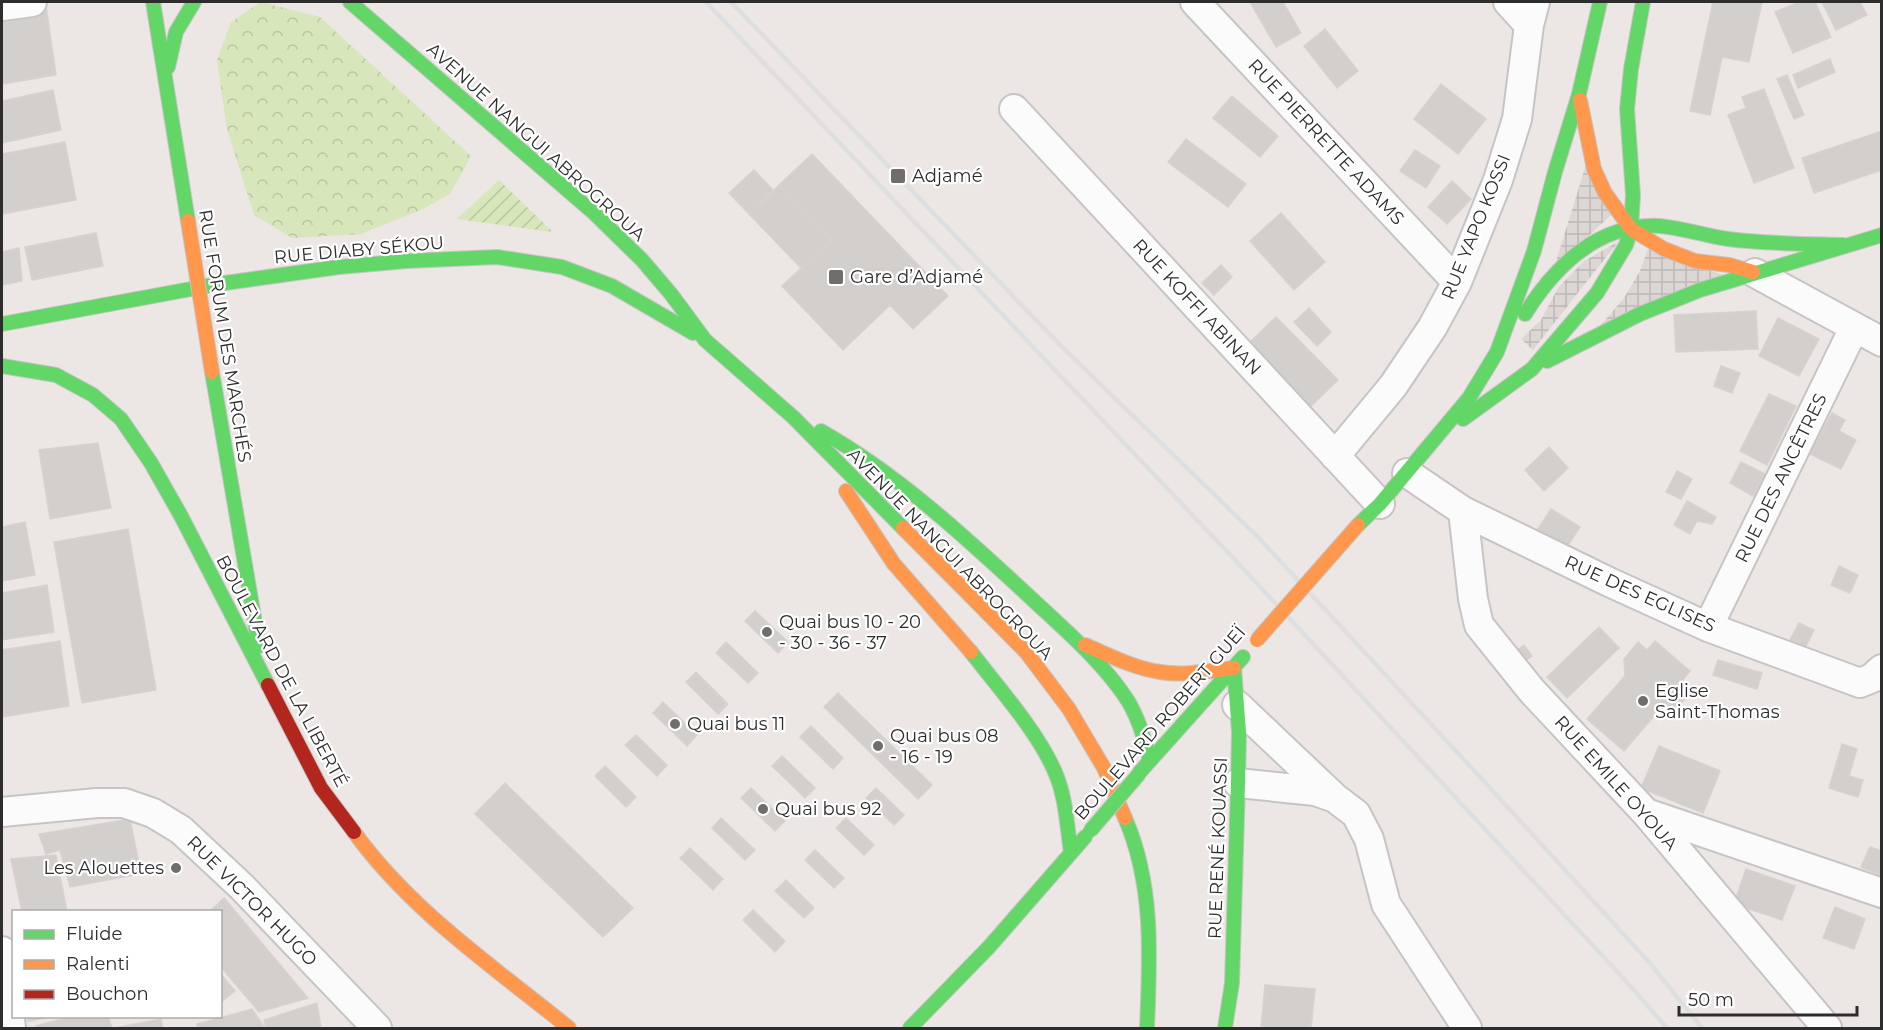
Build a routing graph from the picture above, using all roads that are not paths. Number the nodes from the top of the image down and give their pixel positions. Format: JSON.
{"nodes":[{"id":1,"x":32,"y":2,"type":"edge"},
{"id":2,"x":153,"y":2,"type":"edge"},
{"id":3,"x":194,"y":2,"type":"edge"},
{"id":4,"x":350,"y":2,"type":"edge"},
{"id":5,"x":1195,"y":2,"type":"edge"},
{"id":6,"x":1508,"y":2,"type":"edge"},
{"id":7,"x":1600,"y":2,"type":"edge"},
{"id":8,"x":1643,"y":2,"type":"edge"},
{"id":9,"x":2,"y":6,"type":"edge"},
{"id":10,"x":1532,"y":13,"type":"edge"},
{"id":11,"x":165,"y":80,"type":"junction"},
{"id":12,"x":1579,"y":94,"type":"junction"},
{"id":13,"x":1014,"y":109,"type":"dead end"},
{"id":14,"x":1628,"y":138,"type":"junction"},
{"id":15,"x":1644,"y":180,"type":"dead end"},
{"id":16,"x":1673,"y":216,"type":"dead end"},
{"id":17,"x":1631,"y":229,"type":"junction"},
{"id":18,"x":1686,"y":230,"type":"junction"},
{"id":19,"x":1881,"y":235,"type":"edge"},
{"id":20,"x":1843,"y":245,"type":"junction"},
{"id":21,"x":1755,"y":273,"type":"junction"},
{"id":22,"x":1457,"y":282,"type":"junction"},
{"id":23,"x":2,"y":324,"type":"edge"},
{"id":24,"x":1854,"y":328,"type":"junction"},
{"id":25,"x":705,"y":340,"type":"junction"},
{"id":26,"x":1881,"y":342,"type":"edge"},
{"id":27,"x":1497,"y":352,"type":"junction"},
{"id":28,"x":2,"y":366,"type":"edge"},
{"id":29,"x":1532,"y":369,"type":"junction"},
{"id":30,"x":793,"y":417,"type":"junction"},
{"id":31,"x":1435,"y":440,"type":"junction"},
{"id":32,"x":819,"y":445,"type":"junction"},
{"id":33,"x":1335,"y":456,"type":"junction"},
{"id":34,"x":1407,"y":472,"type":"junction"},
{"id":35,"x":1380,"y":504,"type":"junction"},
{"id":36,"x":1463,"y":511,"type":"junction"},
{"id":37,"x":1708,"y":627,"type":"junction"},
{"id":38,"x":1077,"y":642,"type":"junction"},
{"id":39,"x":1234,"y":668,"type":"junction"},
{"id":40,"x":1881,"y":669,"type":"edge"},
{"id":41,"x":264,"y":677,"type":"junction"},
{"id":42,"x":1237,"y":705,"type":"junction"},
{"id":43,"x":1150,"y":761,"type":"junction"},
{"id":44,"x":1238,"y":783,"type":"junction"},
{"id":45,"x":1335,"y":798,"type":"junction"},
{"id":46,"x":2,"y":812,"type":"edge"},
{"id":47,"x":1646,"y":813,"type":"junction"},
{"id":48,"x":1071,"y":853,"type":"junction"},
{"id":49,"x":1881,"y":893,"type":"edge"},
{"id":50,"x":2,"y":951,"type":"edge"},
{"id":51,"x":569,"y":1028,"type":"edge"},
{"id":52,"x":11,"y":1029,"type":"edge"},
{"id":53,"x":377,"y":1029,"type":"edge"},
{"id":54,"x":910,"y":1029,"type":"edge"},
{"id":55,"x":1147,"y":1029,"type":"edge"},
{"id":56,"x":1225,"y":1029,"type":"edge"},
{"id":57,"x":1467,"y":1029,"type":"edge"},
{"id":58,"x":1827,"y":1029,"type":"edge"}],
"edges":[{"from":1,"to":9,"type":"street"},
{"from":2,"to":11,"type":"main road","name":"RUE FORUM DES MARCHÉS"},
{"from":3,"to":11,"type":"main road"},
{"from":4,"to":25,"type":"main road","name":"AVENUE NANGUI ABROGROUA"},
{"from":5,"to":22,"type":"street","name":"RUE PIERRETTE ADAMS"},
{"from":6,"to":10,"type":"street"},
{"from":7,"to":12,"type":"main road","name":"BOULEVARD ROBERT GUEÏ"},
{"from":8,"to":14,"type":"main road","name":"BOULEVARD ROBERT GUEÏ"},
{"from":10,"to":22,"type":"street","name":"RUE YAPO KOSSI"},
{"from":11,"to":41,"type":"main road","name":"RUE FORUM DES MARCHÉS","bridge":true},
{"from":12,"to":17,"type":"main road","name":"BOULEVARD ROBERT GUEÏ"},
{"from":12,"to":27,"type":"main road","name":"BOULEVARD ROBERT GUEÏ"},
{"from":13,"to":33,"type":"street","name":"RUE KOFFI ABINAN"},
{"from":14,"to":15,"type":"main road"},
{"from":14,"to":17,"type":"main road","name":"BOULEVARD ROBERT GUEÏ"},
{"from":16,"to":18,"type":"main road"},
{"from":17,"to":18,"type":"main road"},
{"from":17,"to":21,"type":"main road"},
{"from":17,"to":27,"type":"main road"},
{"from":17,"to":29,"type":"main road","name":"BOULEVARD ROBERT GUEÏ"},
{"from":18,"to":20,"type":"main road"},
{"from":19,"to":20,"type":"main road"},
{"from":20,"to":21,"type":"main road"},
{"from":21,"to":24,"type":"street"},
{"from":21,"to":29,"type":"main road"},
{"from":22,"to":33,"type":"street","name":"RUE YAPO KOSSI"},
{"from":23,"to":25,"type":"main road","name":"RUE DIABY SÉKOU"},
{"from":24,"to":26,"type":"street"},
{"from":24,"to":37,"type":"street","name":"RUE DES ANCÊTRES"},
{"from":25,"to":30,"type":"main road","name":"AVENUE NANGUI ABROGROUA"},
{"from":27,"to":31,"type":"main road","name":"BOULEVARD ROBERT GUEÏ"},
{"from":28,"to":41,"type":"main road","name":"BOULEVARD DE LA LIBERTÉ"},
{"from":29,"to":31,"type":"main road","name":"BOULEVARD ROBERT GUEÏ"},
{"from":30,"to":32,"type":"main road","name":"AVENUE NANGUI ABROGROUA"},
{"from":30,"to":38,"type":"main road","name":"AVENUE NANGUI ABROGROUA"},
{"from":31,"to":34,"type":"main road","name":"BOULEVARD ROBERT GUEÏ"},
{"from":32,"to":48,"type":"main road"},
{"from":32,"to":55,"type":"main road","name":"AVENUE NANGUI ABROGROUA"},
{"from":33,"to":35,"type":"street","name":"RUE KOFFI ABINAN"},
{"from":34,"to":35,"type":"main road","name":"BOULEVARD ROBERT GUEÏ"},
{"from":34,"to":36,"type":"street","name":"RUE DES EGLISES"},
{"from":35,"to":39,"type":"main road","name":"BOULEVARD ROBERT GUEÏ","bridge":true},
{"from":36,"to":37,"type":"street","name":"RUE DES EGLISES"},
{"from":36,"to":47,"type":"street","name":"RUE EMILE OYOUA"},
{"from":37,"to":40,"type":"street","name":"RUE DES EGLISES"},
{"from":38,"to":39,"type":"main road"},
{"from":38,"to":43,"type":"main road"},
{"from":39,"to":42,"type":"main road","name":"RUE RENÉ KOUASSI"},
{"from":39,"to":43,"type":"main road","name":"BOULEVARD ROBERT GUEÏ"},
{"from":41,"to":51,"type":"main road","name":"BOULEVARD DE LA LIBERTÉ"},
{"from":42,"to":44,"type":"main road","name":"RUE RENÉ KOUASSI"},
{"from":42,"to":45,"type":"street"},
{"from":43,"to":48,"type":"main road","name":"BOULEVARD ROBERT GUEÏ","bridge":true},
{"from":44,"to":45,"type":"street"},
{"from":44,"to":56,"type":"main road","name":"RUE RENÉ KOUASSI"},
{"from":45,"to":57,"type":"street"},
{"from":46,"to":53,"type":"street","name":"RUE VICTOR HUGO"},
{"from":47,"to":49,"type":"street"},
{"from":47,"to":58,"type":"street","name":"RUE EMILE OYOUA"},
{"from":48,"to":54,"type":"main road","name":"BOULEVARD ROBERT GUEÏ"},
{"from":50,"to":52,"type":"street"}]}
